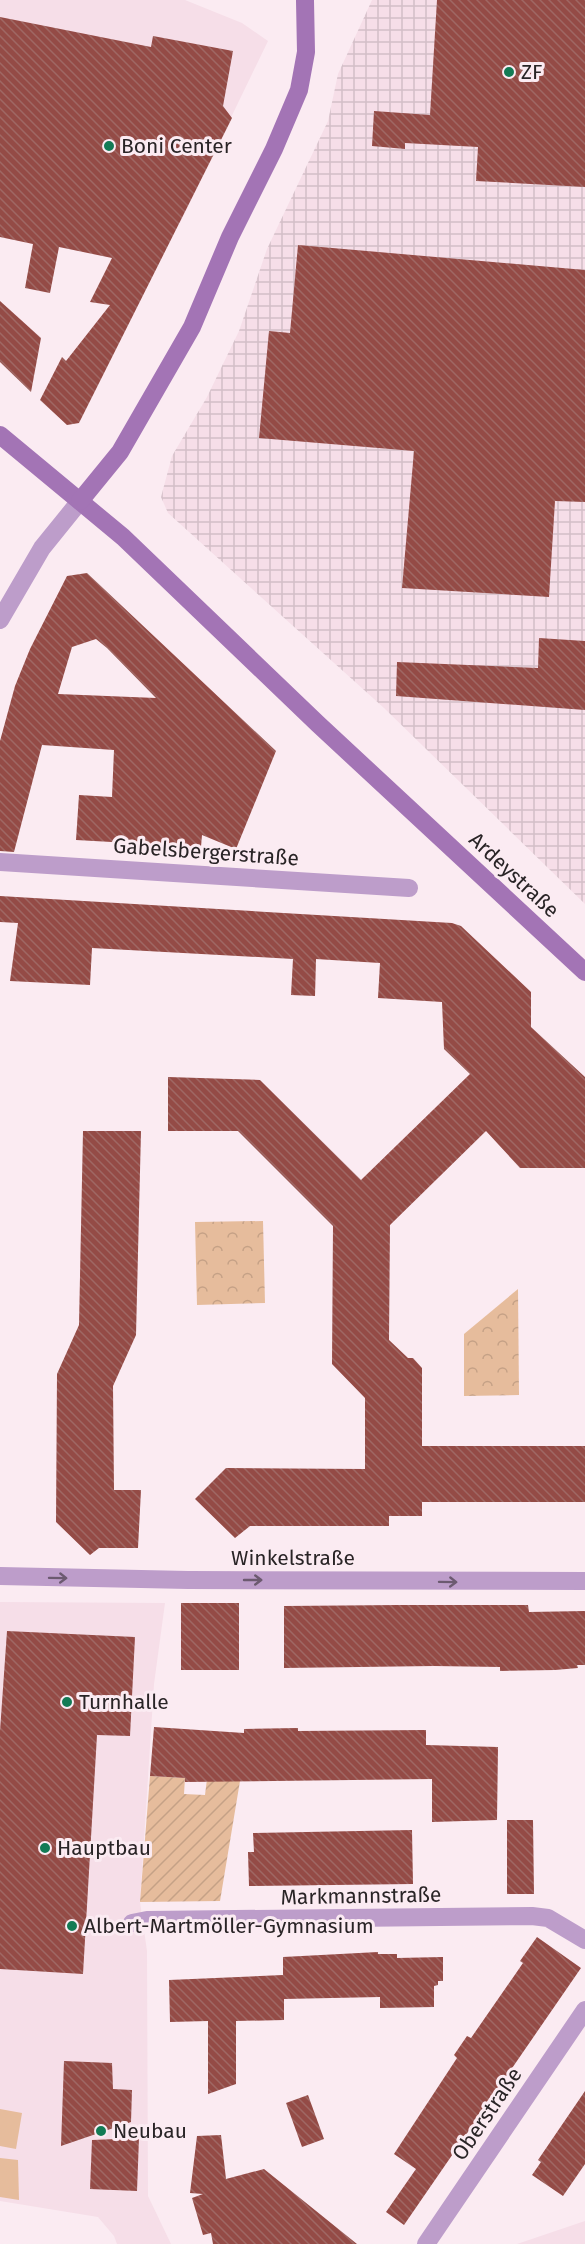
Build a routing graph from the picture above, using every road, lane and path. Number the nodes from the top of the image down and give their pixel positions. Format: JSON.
{"nodes":[{"id":1,"x":304,"y":0,"type":"edge"},
{"id":2,"x":317,"y":0,"type":"edge"},
{"id":3,"x":0,"y":435,"type":"edge"},
{"id":4,"x":80,"y":501,"type":"junction"},
{"id":5,"x":0,"y":620,"type":"edge"},
{"id":6,"x":0,"y":862,"type":"edge"},
{"id":7,"x":409,"y":888,"type":"dead end"},
{"id":8,"x":585,"y":972,"type":"edge"},
{"id":9,"x":0,"y":1576,"type":"edge"},
{"id":10,"x":585,"y":1581,"type":"edge"},
{"id":11,"x":132,"y":1923,"type":"dead end"},
{"id":12,"x":585,"y":1940,"type":"edge"},
{"id":13,"x":585,"y":2010,"type":"edge"},
{"id":14,"x":426,"y":2244,"type":"edge"}],
"edges":[{"from":1,"to":2,"type":"main road"},
{"from":1,"to":4,"type":"main road"},
{"from":3,"to":4,"type":"main road","name":"Ardeystraße"},
{"from":4,"to":5,"type":"street"},
{"from":4,"to":8,"type":"main road","name":"Ardeystraße"},
{"from":6,"to":7,"type":"street","name":"Gabelsbergerstraße"},
{"from":9,"to":10,"type":"street","name":"Winkelstraße","one_way":true},
{"from":11,"to":12,"type":"street","name":"Markmannstraße"},
{"from":13,"to":14,"type":"street","name":"Oberstraße"}]}
